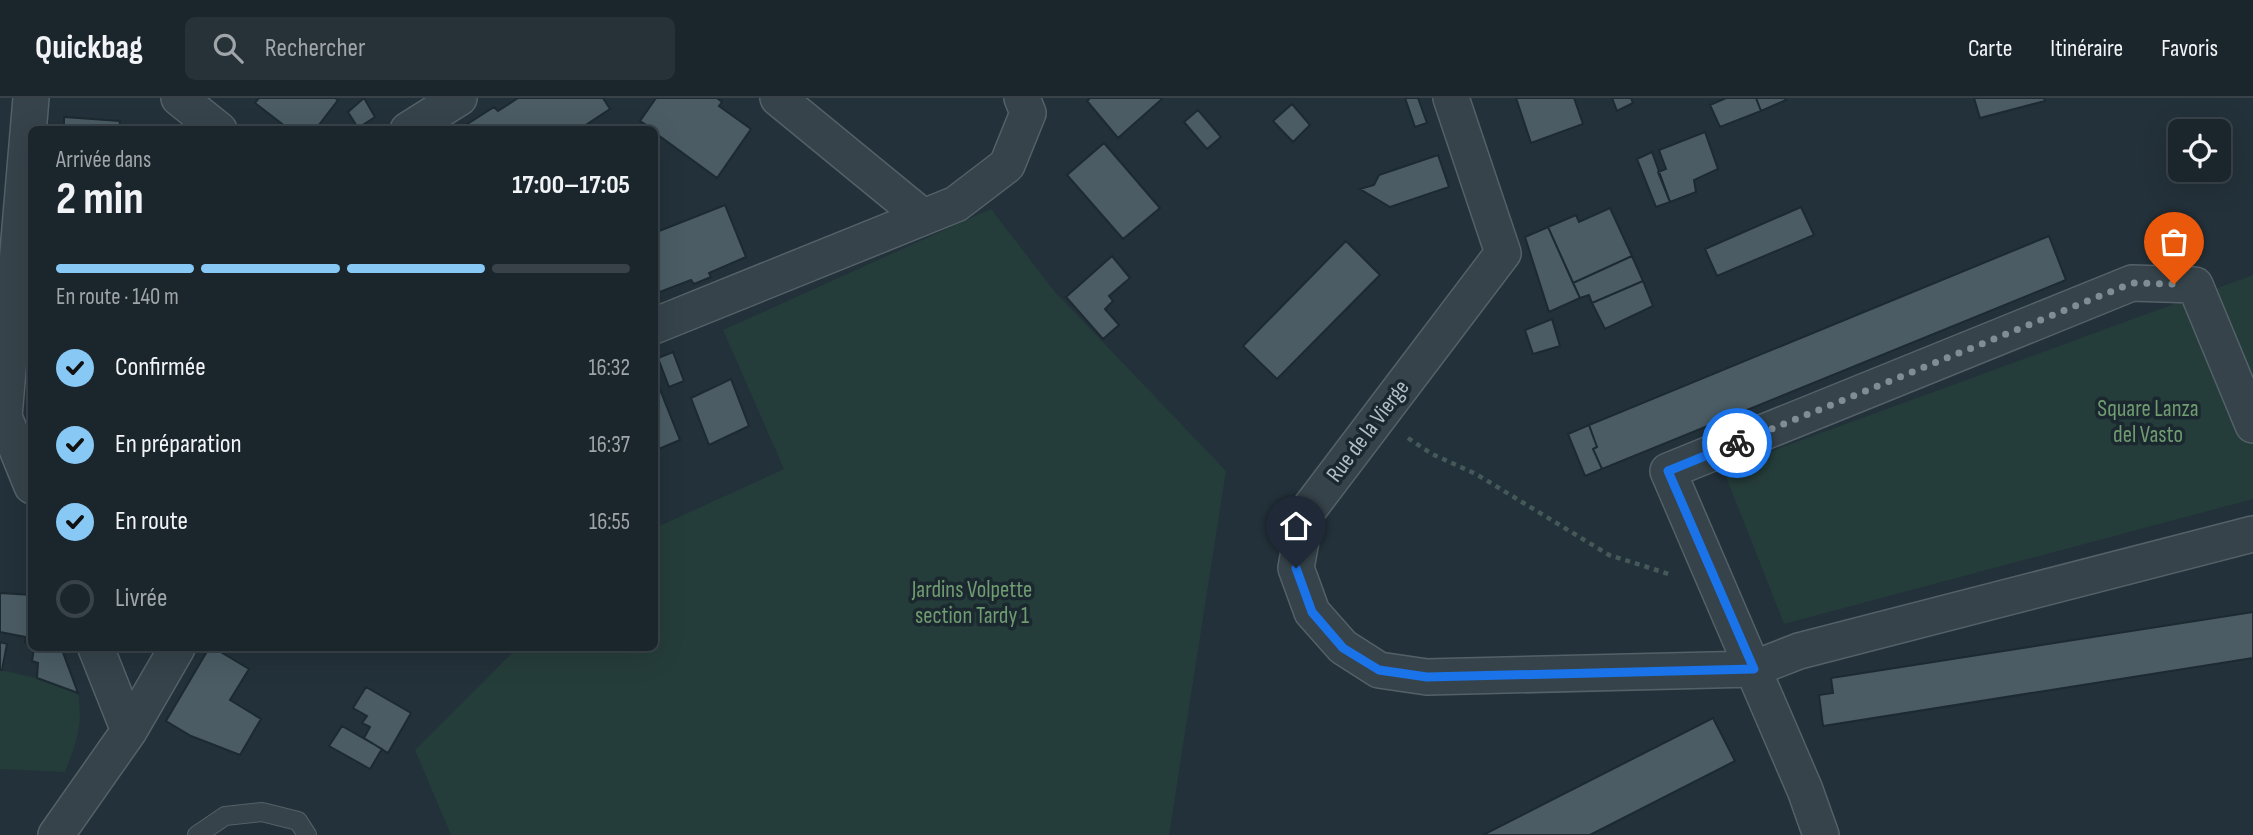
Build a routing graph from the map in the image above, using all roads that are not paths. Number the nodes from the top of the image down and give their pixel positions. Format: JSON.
{"nodes":[{"id":1,"x":31,"y":98,"type":"edge"},
{"id":2,"x":179,"y":98,"type":"edge"},
{"id":3,"x":459,"y":98,"type":"edge"},
{"id":4,"x":778,"y":98,"type":"edge"},
{"id":5,"x":1022,"y":98,"type":"edge"},
{"id":6,"x":1451,"y":98,"type":"edge"},
{"id":7,"x":28,"y":126,"type":"edge"},
{"id":8,"x":214,"y":126,"type":"edge"},
{"id":9,"x":414,"y":126,"type":"edge"},
{"id":10,"x":28,"y":131,"type":"edge"},
{"id":11,"x":923,"y":218,"type":"junction"},
{"id":12,"x":658,"y":325,"type":"edge"},
{"id":13,"x":2,"y":416,"type":"edge"},
{"id":14,"x":2253,"y":425,"type":"edge"},
{"id":15,"x":28,"y":477,"type":"edge"},
{"id":16,"x":2253,"y":534,"type":"edge"},
{"id":17,"x":97,"y":651,"type":"edge"},
{"id":18,"x":175,"y":651,"type":"edge"},
{"id":19,"x":1754,"y":669,"type":"junction"},
{"id":20,"x":129,"y":731,"type":"junction"},
{"id":21,"x":56,"y":835,"type":"edge"},
{"id":22,"x":197,"y":835,"type":"edge"},
{"id":23,"x":307,"y":835,"type":"edge"},
{"id":24,"x":1821,"y":835,"type":"edge"}],
"edges":[{"from":1,"to":7,"type":"street"},
{"from":2,"to":8,"type":"street"},
{"from":3,"to":9,"type":"street"},
{"from":4,"to":11,"type":"street"},
{"from":5,"to":11,"type":"street"},
{"from":6,"to":19,"type":"street","name":"Rue de la Vierge"},
{"from":10,"to":13,"type":"street"},
{"from":11,"to":12,"type":"street"},
{"from":13,"to":15,"type":"street"},
{"from":14,"to":19,"type":"street"},
{"from":16,"to":19,"type":"street"},
{"from":17,"to":20,"type":"street"},
{"from":18,"to":20,"type":"street"},
{"from":19,"to":24,"type":"street"},
{"from":20,"to":21,"type":"street"},
{"from":22,"to":23,"type":"lane"}]}
